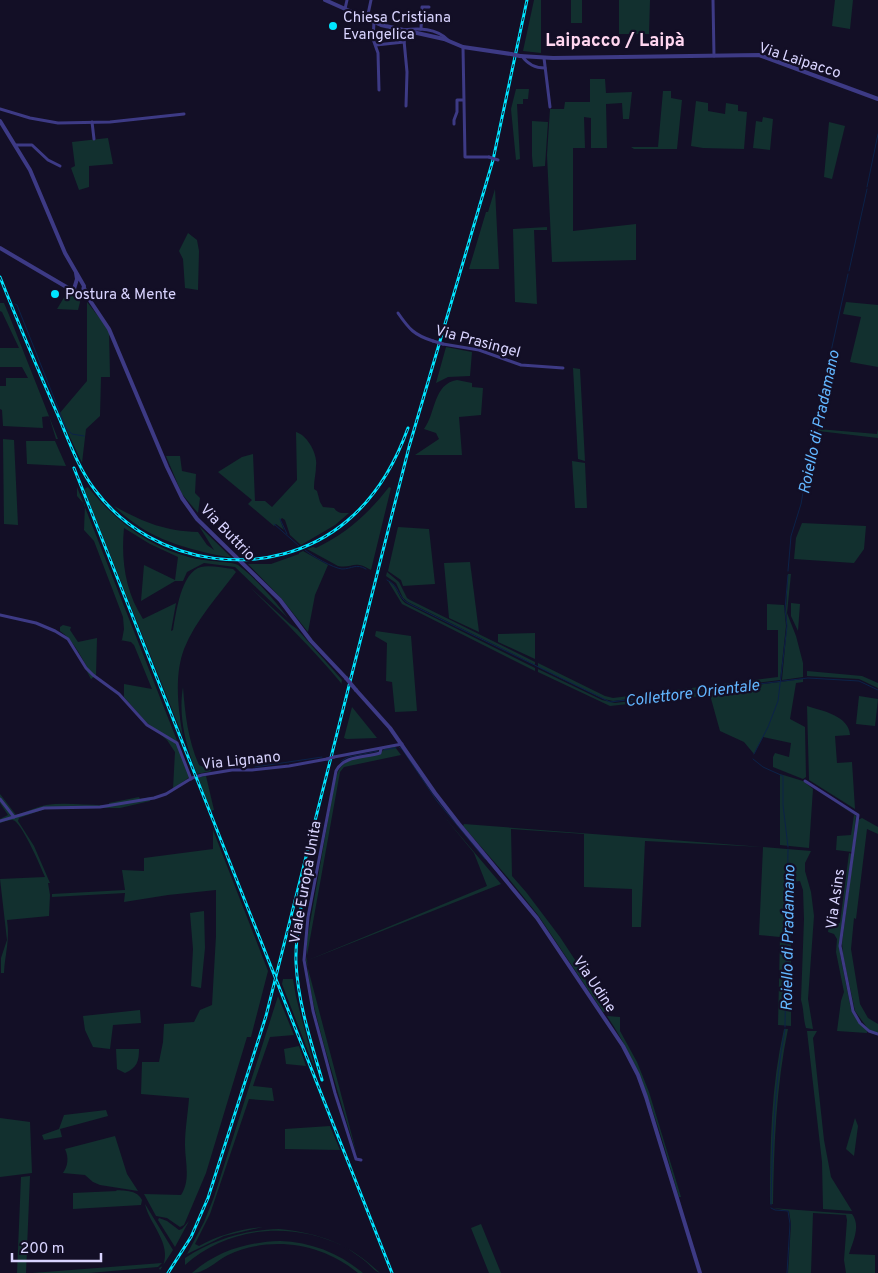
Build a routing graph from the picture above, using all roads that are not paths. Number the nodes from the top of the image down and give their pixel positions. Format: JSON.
{"nodes":[{"id":1,"x":325,"y":0,"type":"edge"},
{"id":2,"x":346,"y":0,"type":"edge"},
{"id":3,"x":371,"y":0,"type":"edge"},
{"id":4,"x":713,"y":0,"type":"edge"},
{"id":5,"x":429,"y":7,"type":"dead end"},
{"id":6,"x":345,"y":9,"type":"junction"},
{"id":7,"x":367,"y":19,"type":"junction"},
{"id":8,"x":374,"y":22,"type":"junction"},
{"id":9,"x":403,"y":30,"type":"junction"},
{"id":10,"x":421,"y":30,"type":"junction"},
{"id":11,"x":448,"y":41,"type":"junction"},
{"id":12,"x":404,"y":42,"type":"junction"},
{"id":13,"x":376,"y":45,"type":"junction"},
{"id":14,"x":462,"y":47,"type":"junction"},
{"id":15,"x":521,"y":56,"type":"junction"},
{"id":16,"x":714,"y":56,"type":"junction"},
{"id":17,"x":544,"y":58,"type":"junction"},
{"id":18,"x":545,"y":68,"type":"junction"},
{"id":19,"x":379,"y":90,"type":"dead end"},
{"id":20,"x":878,"y":98,"type":"edge"},
{"id":21,"x":463,"y":100,"type":"junction"},
{"id":22,"x":406,"y":106,"type":"dead end"},
{"id":23,"x":550,"y":107,"type":"dead end"},
{"id":24,"x":0,"y":108,"type":"edge"},
{"id":25,"x":184,"y":114,"type":"dead end"},
{"id":26,"x":0,"y":121,"type":"edge"},
{"id":27,"x":92,"y":122,"type":"junction"},
{"id":28,"x":454,"y":124,"type":"dead end"},
{"id":29,"x":94,"y":139,"type":"dead end"},
{"id":30,"x":16,"y":145,"type":"junction"},
{"id":31,"x":500,"y":160,"type":"dead end"},
{"id":32,"x":60,"y":166,"type":"dead end"},
{"id":33,"x":0,"y":248,"type":"edge"},
{"id":34,"x":76,"y":273,"type":"junction"},
{"id":35,"x":81,"y":284,"type":"junction"},
{"id":36,"x":62,"y":285,"type":"junction"},
{"id":37,"x":75,"y":285,"type":"junction"},
{"id":38,"x":84,"y":288,"type":"junction"},
{"id":39,"x":77,"y":292,"type":"junction"},
{"id":40,"x":91,"y":302,"type":"junction"},
{"id":41,"x":398,"y":313,"type":"dead end"},
{"id":42,"x":563,"y":368,"type":"dead end"},
{"id":43,"x":0,"y":615,"type":"edge"},
{"id":44,"x":402,"y":744,"type":"junction"},
{"id":45,"x":381,"y":749,"type":"junction"},
{"id":46,"x":190,"y":779,"type":"junction"},
{"id":47,"x":805,"y":781,"type":"dead end"},
{"id":48,"x":0,"y":799,"type":"edge"},
{"id":49,"x":14,"y":818,"type":"junction"},
{"id":50,"x":0,"y":821,"type":"edge"},
{"id":51,"x":878,"y":1034,"type":"edge"},
{"id":52,"x":361,"y":1160,"type":"dead end"},
{"id":53,"x":700,"y":1273,"type":"edge"}],
"edges":[{"from":1,"to":6,"type":"street","name":"Via Laipacco"},
{"from":2,"to":6,"type":"street"},
{"from":3,"to":7,"type":"street"},
{"from":4,"to":16,"type":"street"},
{"from":5,"to":10,"type":"street"},
{"from":6,"to":7,"type":"street","name":"Via Laipacco"},
{"from":7,"to":8,"type":"street","name":"Via Laipacco"},
{"from":8,"to":9,"type":"street","name":"Via Laipacco"},
{"from":8,"to":13,"type":"street"},
{"from":9,"to":10,"type":"street","name":"Via Laipacco"},
{"from":9,"to":11,"type":"street","name":"Via Laipacco"},
{"from":9,"to":12,"type":"street"},
{"from":10,"to":11,"type":"street","name":"Via Laipacco"},
{"from":11,"to":14,"type":"street","name":"Via Laipacco"},
{"from":12,"to":13,"type":"street"},
{"from":12,"to":22,"type":"street"},
{"from":13,"to":19,"type":"street"},
{"from":14,"to":15,"type":"street","name":"Via Laipacco","bridge":true},
{"from":14,"to":21,"type":"street"},
{"from":15,"to":17,"type":"street","name":"Via Laipacco"},
{"from":15,"to":18,"type":"street","name":"Via Laipacco"},
{"from":16,"to":17,"type":"street","name":"Via Laipacco"},
{"from":16,"to":20,"type":"street","name":"Via Laipacco"},
{"from":17,"to":18,"type":"street"},
{"from":18,"to":23,"type":"street"},
{"from":21,"to":28,"type":"street"},
{"from":21,"to":31,"type":"street","bridge":true},
{"from":24,"to":27,"type":"street"},
{"from":25,"to":27,"type":"street"},
{"from":26,"to":30,"type":"street","name":"Via Buttrio"},
{"from":27,"to":29,"type":"street"},
{"from":30,"to":32,"type":"street"},
{"from":30,"to":34,"type":"street","name":"Via Buttrio"},
{"from":33,"to":36,"type":"street","name":"Via Buttrio"},
{"from":34,"to":35,"type":"street","name":"Via Buttrio"},
{"from":34,"to":37,"type":"street"},
{"from":35,"to":37,"type":"street"},
{"from":35,"to":38,"type":"street","name":"Via Buttrio"},
{"from":36,"to":37,"type":"street"},
{"from":36,"to":39,"type":"street","name":"Via Buttrio"},
{"from":37,"to":39,"type":"street"},
{"from":38,"to":39,"type":"street"},
{"from":38,"to":40,"type":"street","name":"Via Buttrio"},
{"from":39,"to":40,"type":"street","name":"Via Buttrio"},
{"from":40,"to":44,"type":"street","name":"Via Buttrio","bridge":true},
{"from":41,"to":42,"type":"street","name":"Via Prasingel","bridge":true},
{"from":43,"to":46,"type":"street"},
{"from":44,"to":45,"type":"street","name":"Via Lignano"},
{"from":44,"to":53,"type":"street","name":"Via Udine"},
{"from":45,"to":46,"type":"street","name":"Via Lignano","bridge":true},
{"from":45,"to":52,"type":"street","name":"Viale Europa Unita"},
{"from":46,"to":49,"type":"street","name":"Via Lignano"},
{"from":47,"to":51,"type":"street","name":"Via Asins"},
{"from":48,"to":49,"type":"street"},
{"from":49,"to":50,"type":"street","name":"Via Lignano"}]}
